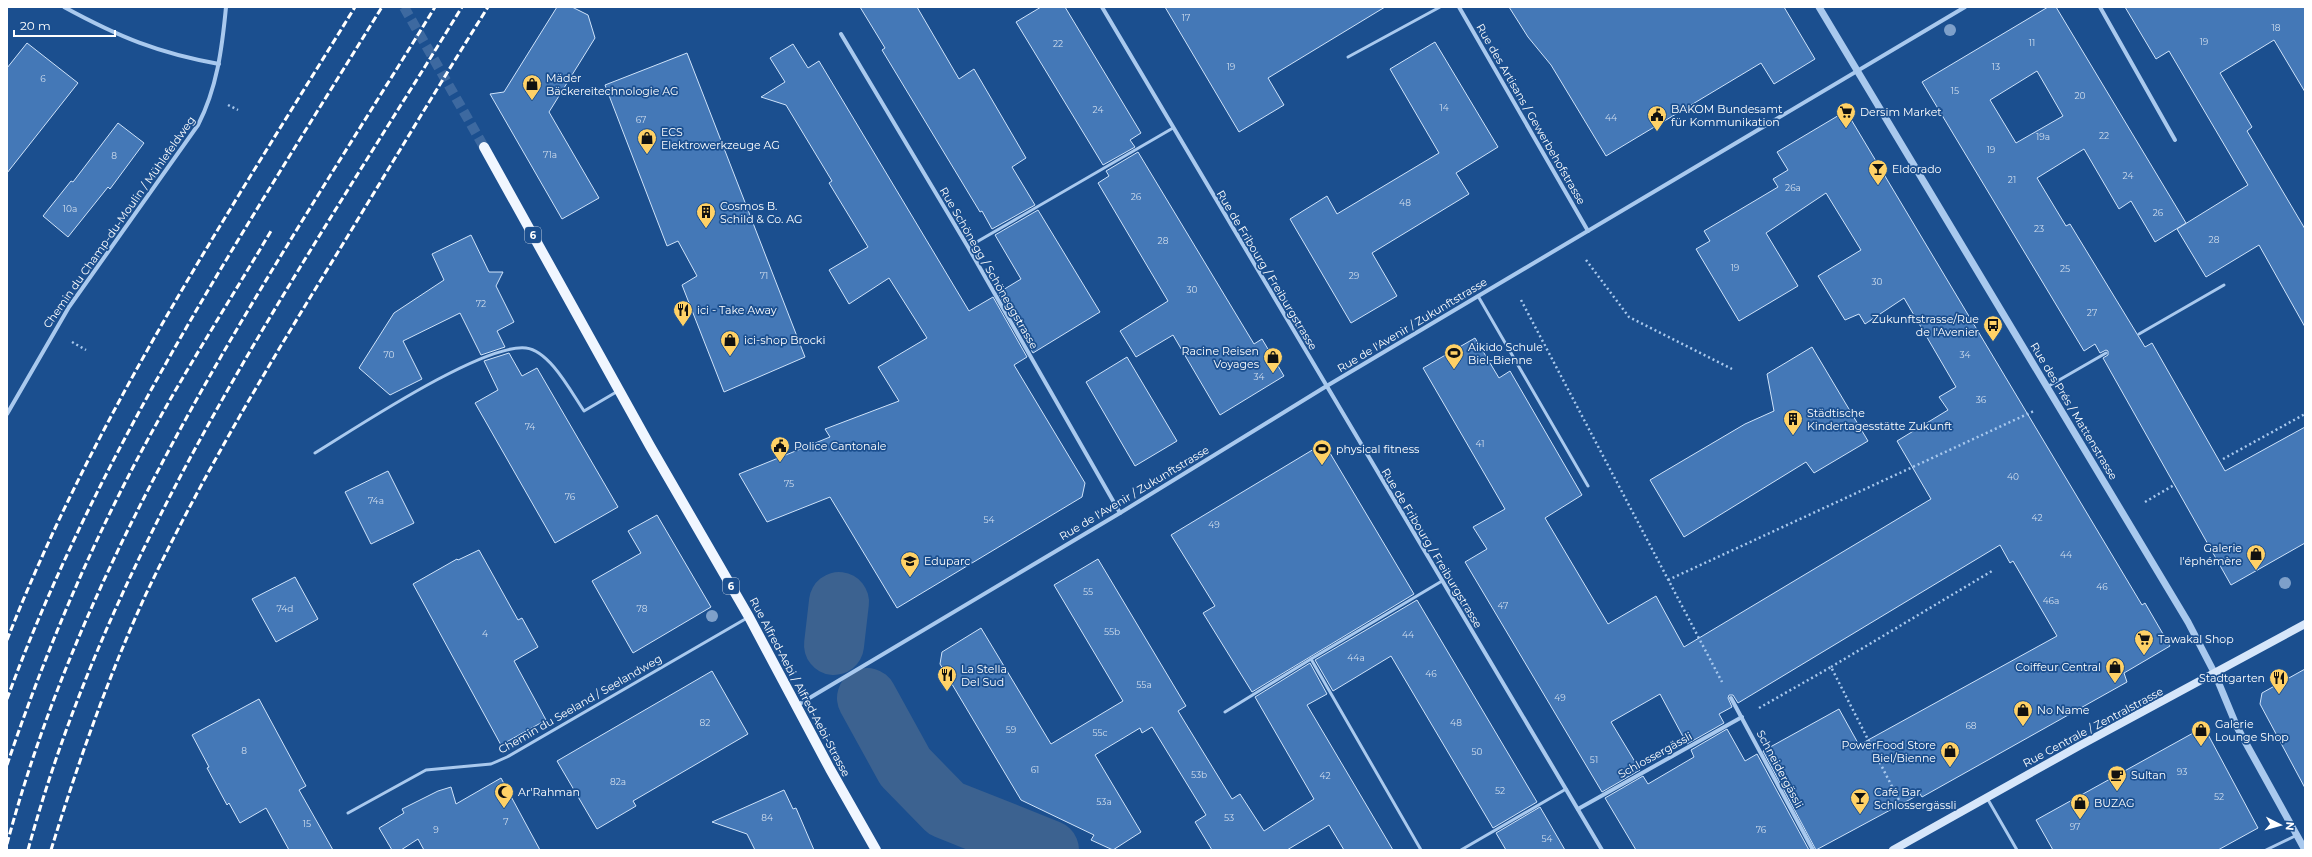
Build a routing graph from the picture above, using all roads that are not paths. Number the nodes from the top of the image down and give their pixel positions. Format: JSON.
{"nodes":[{"id":1,"x":64,"y":7,"type":"edge"},
{"id":2,"x":226,"y":7,"type":"edge"},
{"id":3,"x":1102,"y":7,"type":"edge"},
{"id":4,"x":1440,"y":7,"type":"edge"},
{"id":5,"x":1459,"y":7,"type":"edge"},
{"id":6,"x":1819,"y":7,"type":"edge"},
{"id":7,"x":1964,"y":7,"type":"edge"},
{"id":8,"x":2100,"y":7,"type":"edge"},
{"id":9,"x":841,"y":34,"type":"dead end"},
{"id":10,"x":1348,"y":57,"type":"dead end"},
{"id":11,"x":219,"y":64,"type":"junction"},
{"id":12,"x":1857,"y":72,"type":"junction"},
{"id":13,"x":1173,"y":128,"type":"junction"},
{"id":14,"x":2176,"y":140,"type":"dead end"},
{"id":15,"x":484,"y":147,"type":"tunnel mouth"},
{"id":16,"x":1588,"y":231,"type":"junction"},
{"id":17,"x":968,"y":247,"type":"junction"},
{"id":18,"x":2224,"y":285,"type":"dead end"},
{"id":19,"x":1478,"y":296,"type":"junction"},
{"id":20,"x":2139,"y":334,"type":"dead end"},
{"id":21,"x":2106,"y":353,"type":"dead end"},
{"id":22,"x":2047,"y":386,"type":"junction"},
{"id":23,"x":1326,"y":387,"type":"junction"},
{"id":24,"x":619,"y":390,"type":"junction"},
{"id":25,"x":7,"y":414,"type":"edge"},
{"id":26,"x":316,"y":453,"type":"dead end"},
{"id":27,"x":1588,"y":486,"type":"dead end"},
{"id":28,"x":1120,"y":513,"type":"junction"},
{"id":29,"x":1442,"y":581,"type":"junction"},
{"id":30,"x":749,"y":617,"type":"junction"},
{"id":31,"x":2305,"y":624,"type":"edge"},
{"id":32,"x":1311,"y":659,"type":"junction"},
{"id":33,"x":2215,"y":674,"type":"junction"},
{"id":34,"x":1731,"y":698,"type":"road end"},
{"id":35,"x":796,"y":706,"type":"junction"},
{"id":36,"x":1225,"y":712,"type":"dead end"},
{"id":37,"x":1742,"y":717,"type":"junction"},
{"id":38,"x":1566,"y":789,"type":"junction"},
{"id":39,"x":1987,"y":797,"type":"junction"},
{"id":40,"x":1578,"y":809,"type":"junction"},
{"id":41,"x":348,"y":813,"type":"dead end"},
{"id":42,"x":2296,"y":835,"type":"junction"},
{"id":43,"x":876,"y":850,"type":"edge"},
{"id":44,"x":1421,"y":850,"type":"edge"},
{"id":45,"x":1460,"y":850,"type":"edge"},
{"id":46,"x":1602,"y":850,"type":"edge"},
{"id":47,"x":1813,"y":850,"type":"edge"},
{"id":48,"x":1893,"y":850,"type":"edge"},
{"id":49,"x":2017,"y":850,"type":"edge"},
{"id":50,"x":2266,"y":850,"type":"edge"},
{"id":51,"x":2305,"y":850,"type":"edge"}],
"edges":[{"from":1,"to":11,"type":"street"},
{"from":2,"to":11,"type":"street","name":"Chemin du Champ-du-Moulin / Mühlefeldweg"},
{"from":3,"to":13,"type":"street","name":"Rue de Fribourg / Freiburgstrasse"},
{"from":4,"to":10,"type":"lane"},
{"from":5,"to":16,"type":"street","name":"Rue des Artisans / Gewerbehofstrasse"},
{"from":6,"to":12,"type":"street","name":"Rue des Prés / Mattenstrasse"},
{"from":7,"to":12,"type":"street","name":"Rue de l'Avenir / Zukunftstrasse"},
{"from":8,"to":14,"type":"street"},
{"from":9,"to":17,"type":"street","name":"Rue Schönegg / Schöneggstrasse"},
{"from":11,"to":25,"type":"street","name":"Chemin du Champ-du-Moulin / Mühlefeldweg"},
{"from":12,"to":16,"type":"street","name":"Rue de l'Avenir / Zukunftstrasse"},
{"from":12,"to":22,"type":"street","name":"Rue des Prés / Mattenstrasse"},
{"from":13,"to":17,"type":"lane"},
{"from":13,"to":23,"type":"street","name":"Rue de Fribourg / Freiburgstrasse"},
{"from":15,"to":24,"type":"main road","name":"Rue Alfred-Aebi / Alfred-Aebi-Strasse","number":"6"},
{"from":16,"to":19,"type":"street","name":"Rue de l'Avenir / Zukunftstrasse"},
{"from":17,"to":28,"type":"street","name":"Rue Schönegg / Schöneggstrasse"},
{"from":18,"to":20,"type":"lane"},
{"from":19,"to":23,"type":"street","name":"Rue de l'Avenir / Zukunftstrasse"},
{"from":19,"to":27,"type":"lane"},
{"from":21,"to":22,"type":"lane"},
{"from":22,"to":33,"type":"street","name":"Rue des Prés / Mattenstrasse"},
{"from":23,"to":28,"type":"street","name":"Rue de l'Avenir / Zukunftstrasse"},
{"from":23,"to":29,"type":"street","name":"Rue de Fribourg / Freiburgstrasse"},
{"from":24,"to":26,"type":"lane"},
{"from":24,"to":30,"type":"main road","name":"Rue Alfred-Aebi / Alfred-Aebi-Strasse","number":"6"},
{"from":28,"to":35,"type":"street","name":"Rue de l'Avenir / Zukunftstrasse"},
{"from":29,"to":32,"type":"lane"},
{"from":29,"to":38,"type":"street","name":"Rue de Fribourg / Freiburgstrasse"},
{"from":30,"to":35,"type":"main road","name":"Rue Alfred-Aebi / Alfred-Aebi-Strasse","number":"6"},
{"from":30,"to":41,"type":"lane","name":"Chemin du Seeland / Seelandweg"},
{"from":31,"to":33,"type":"main road","name":"Rue Centrale / Zentralstrasse"},
{"from":32,"to":36,"type":"lane"},
{"from":32,"to":44,"type":"lane"},
{"from":33,"to":39,"type":"main road","name":"Rue Centrale / Zentralstrasse"},
{"from":33,"to":42,"type":"street","name":"Rue des Prés / Mattenstrasse"},
{"from":34,"to":37,"type":"street","name":"Schneidergässli"},
{"from":35,"to":43,"type":"main road","name":"Rue Alfred-Aebi / Alfred-Aebi-Strasse","number":"6"},
{"from":37,"to":40,"type":"street","name":"Schlossergässli"},
{"from":37,"to":47,"type":"street","name":"Schneidergässli"},
{"from":38,"to":40,"type":"street","name":"Rue de Fribourg / Freiburgstrasse"},
{"from":38,"to":45,"type":"lane"},
{"from":39,"to":48,"type":"main road","name":"Rue Centrale / Zentralstrasse"},
{"from":39,"to":49,"type":"lane"},
{"from":40,"to":46,"type":"street","name":"Rue de Fribourg / Freiburgstrasse"},
{"from":42,"to":50,"type":"lane"},
{"from":42,"to":51,"type":"street","name":"Rue des Prés / Mattenstrasse"}]}
